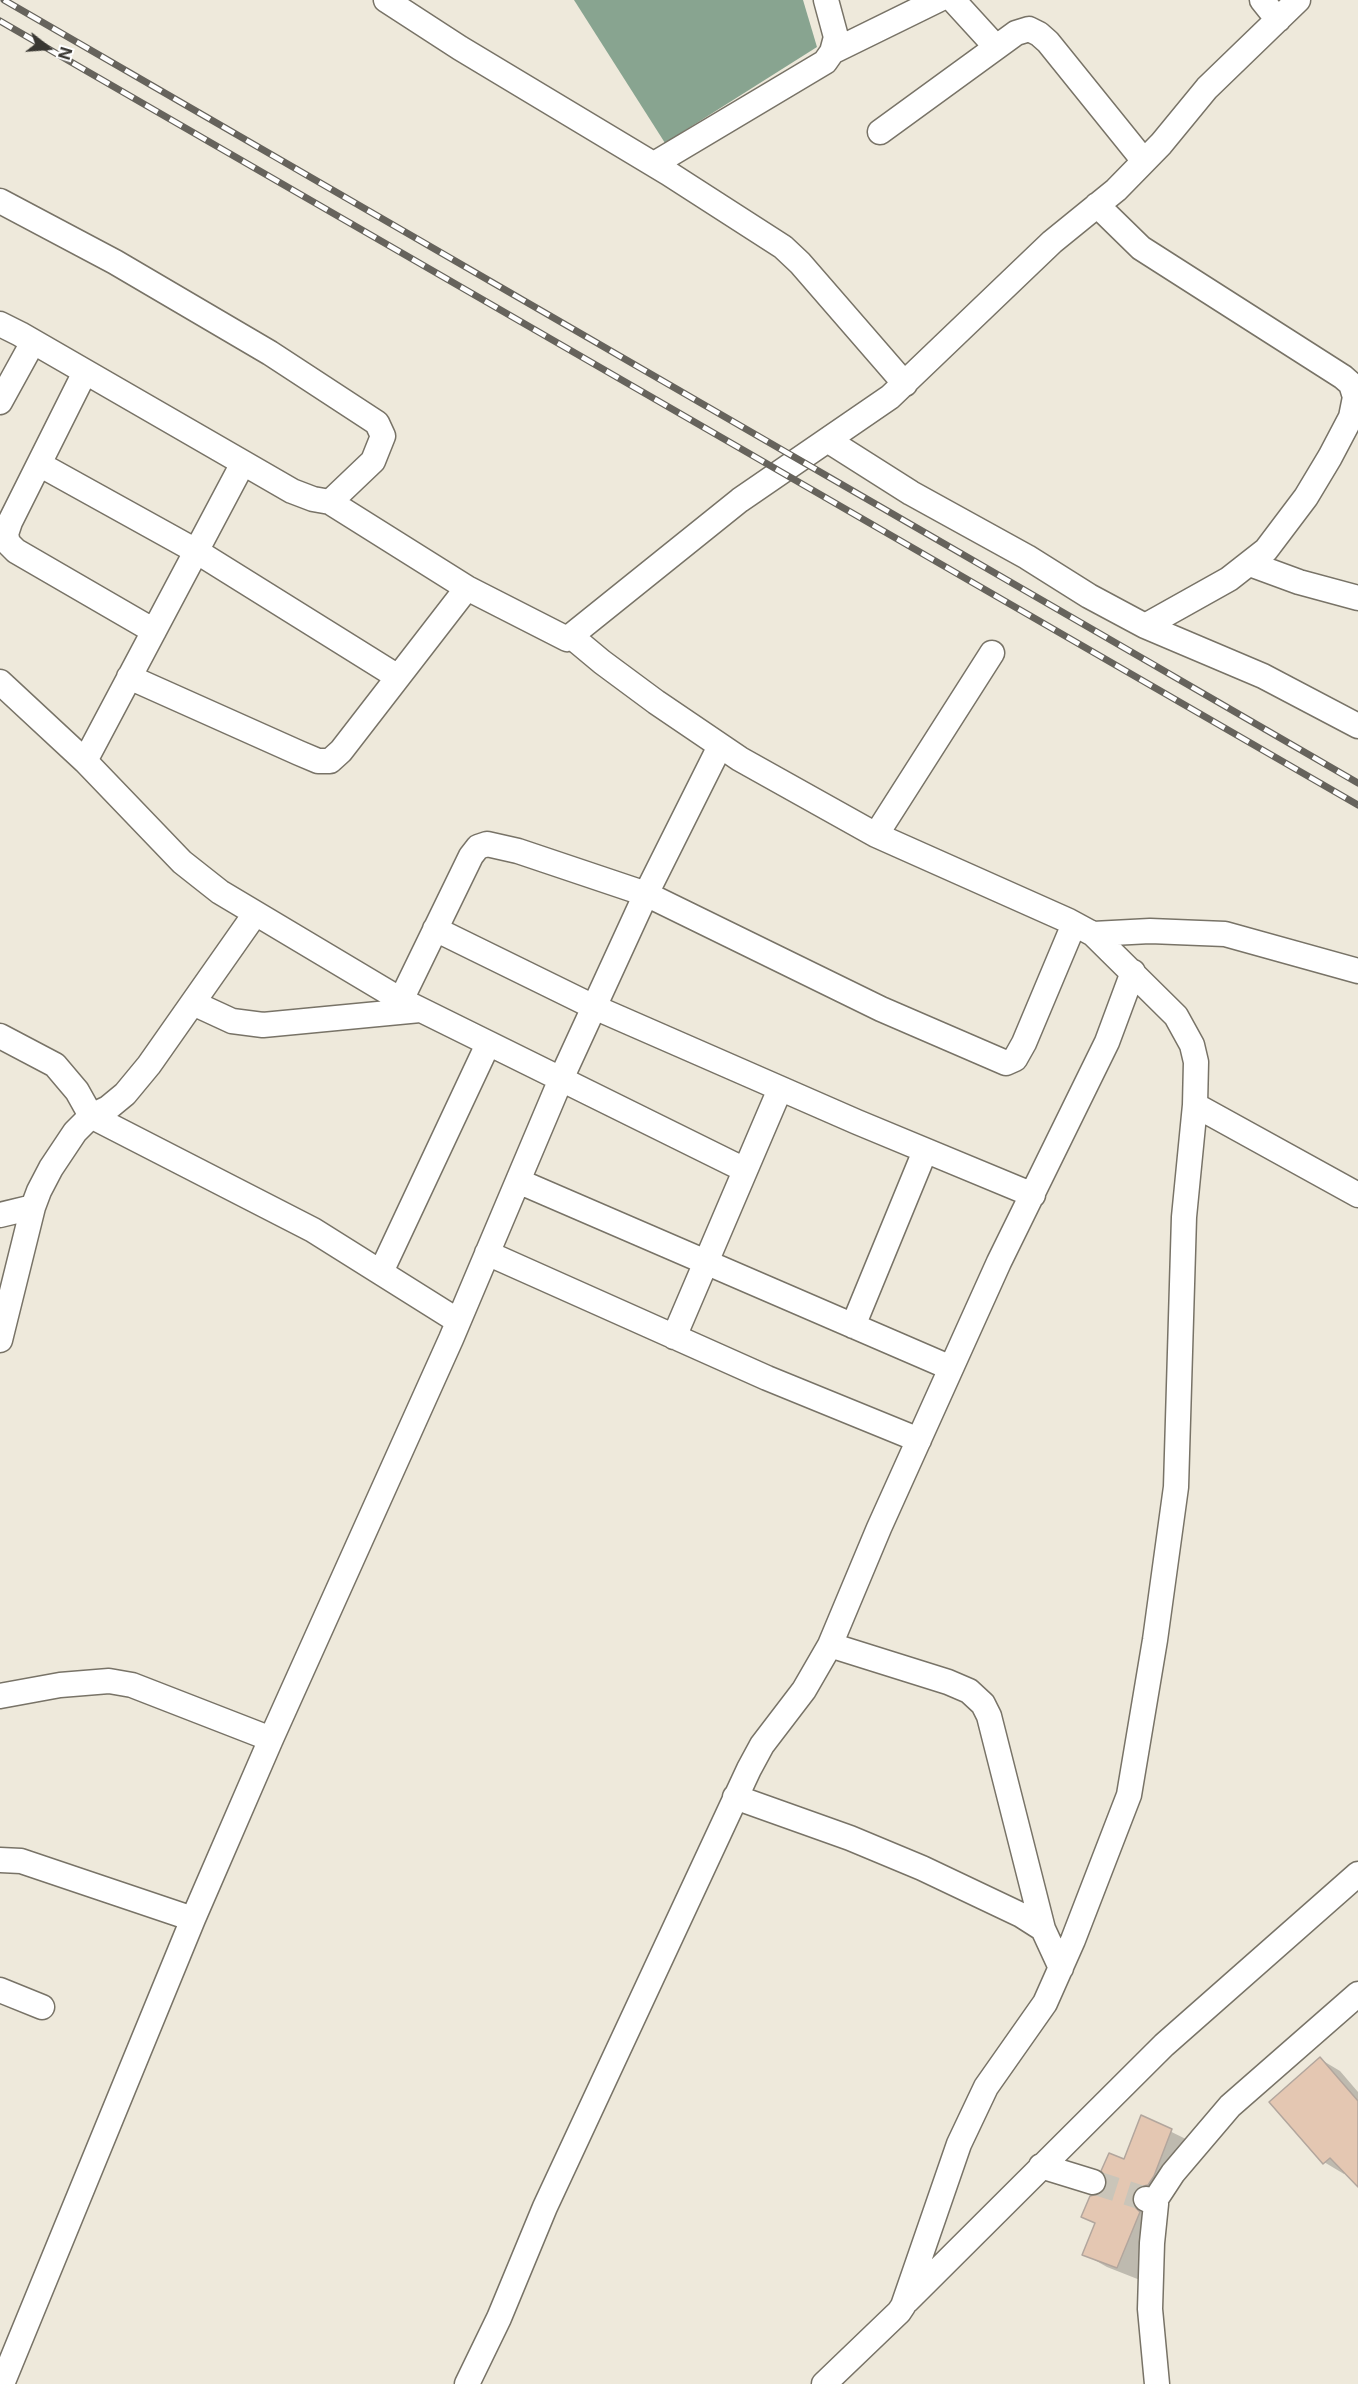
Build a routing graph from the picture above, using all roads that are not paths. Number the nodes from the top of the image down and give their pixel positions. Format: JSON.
{"nodes":[{"id":1,"x":386,"y":0,"type":"edge"},
{"id":2,"x":826,"y":0,"type":"edge"},
{"id":3,"x":938,"y":0,"type":"edge"},
{"id":4,"x":953,"y":0,"type":"edge"},
{"id":5,"x":1262,"y":0,"type":"edge"},
{"id":6,"x":1298,"y":0,"type":"edge"},
{"id":7,"x":1278,"y":20,"type":"junction"},
{"id":8,"x":996,"y":47,"type":"junction"},
{"id":9,"x":832,"y":52,"type":"junction"},
{"id":10,"x":880,"y":132,"type":"dead end"},
{"id":11,"x":1144,"y":161,"type":"junction"},
{"id":12,"x":654,"y":164,"type":"junction"},
{"id":13,"x":0,"y":201,"type":"edge"},
{"id":14,"x":1097,"y":205,"type":"junction"},
{"id":15,"x":0,"y":324,"type":"edge"},
{"id":16,"x":33,"y":342,"type":"junction"},
{"id":17,"x":85,"y":372,"type":"junction"},
{"id":18,"x":905,"y":384,"type":"junction"},
{"id":19,"x":0,"y":402,"type":"edge"},
{"id":20,"x":829,"y":441,"type":"junction"},
{"id":21,"x":243,"y":463,"type":"junction"},
{"id":22,"x":39,"y":464,"type":"junction"},
{"id":23,"x":330,"y":502,"type":"junction"},
{"id":24,"x":196,"y":551,"type":"junction"},
{"id":25,"x":1250,"y":564,"type":"junction"},
{"id":26,"x":467,"y":588,"type":"junction"},
{"id":27,"x":1358,"y":598,"type":"edge"},
{"id":28,"x":1145,"y":626,"type":"junction"},
{"id":29,"x":154,"y":631,"type":"junction"},
{"id":30,"x":572,"y":637,"type":"junction"},
{"id":31,"x":992,"y":653,"type":"dead end"},
{"id":32,"x":129,"y":677,"type":"junction"},
{"id":33,"x":398,"y":677,"type":"junction"},
{"id":34,"x":0,"y":682,"type":"edge"},
{"id":35,"x":1358,"y":726,"type":"edge"},
{"id":36,"x":720,"y":746,"type":"junction"},
{"id":37,"x":85,"y":762,"type":"junction"},
{"id":38,"x":876,"y":835,"type":"junction"},
{"id":39,"x":646,"y":894,"type":"junction"},
{"id":40,"x":255,"y":914,"type":"junction"},
{"id":41,"x":435,"y":928,"type":"junction"},
{"id":42,"x":1084,"y":929,"type":"junction"},
{"id":43,"x":1358,"y":971,"type":"edge"},
{"id":44,"x":1133,"y":972,"type":"junction"},
{"id":45,"x":193,"y":1003,"type":"junction"},
{"id":46,"x":411,"y":1005,"type":"junction"},
{"id":47,"x":594,"y":1007,"type":"junction"},
{"id":48,"x":0,"y":1036,"type":"edge"},
{"id":49,"x":488,"y":1044,"type":"junction"},
{"id":50,"x":561,"y":1079,"type":"junction"},
{"id":51,"x":780,"y":1089,"type":"junction"},
{"id":52,"x":1195,"y":1105,"type":"junction"},
{"id":53,"x":91,"y":1116,"type":"junction"},
{"id":54,"x":925,"y":1151,"type":"junction"},
{"id":55,"x":745,"y":1170,"type":"junction"},
{"id":56,"x":518,"y":1181,"type":"junction"},
{"id":57,"x":1033,"y":1195,"type":"junction"},
{"id":58,"x":1358,"y":1195,"type":"edge"},
{"id":59,"x":33,"y":1207,"type":"junction"},
{"id":60,"x":0,"y":1215,"type":"edge"},
{"id":61,"x":487,"y":1253,"type":"junction"},
{"id":62,"x":705,"y":1262,"type":"junction"},
{"id":63,"x":381,"y":1272,"type":"junction"},
{"id":64,"x":458,"y":1321,"type":"junction"},
{"id":65,"x":852,"y":1326,"type":"junction"},
{"id":66,"x":674,"y":1337,"type":"junction"},
{"id":67,"x":0,"y":1340,"type":"edge"},
{"id":68,"x":951,"y":1368,"type":"junction"},
{"id":69,"x":919,"y":1440,"type":"junction"},
{"id":70,"x":830,"y":1645,"type":"junction"},
{"id":71,"x":0,"y":1696,"type":"edge"},
{"id":72,"x":272,"y":1739,"type":"junction"},
{"id":73,"x":735,"y":1797,"type":"junction"},
{"id":74,"x":0,"y":1860,"type":"edge"},
{"id":75,"x":1358,"y":1874,"type":"edge"},
{"id":76,"x":193,"y":1919,"type":"junction"},
{"id":77,"x":1043,"y":1929,"type":"junction"},
{"id":78,"x":1061,"y":1968,"type":"junction"},
{"id":79,"x":0,"y":1990,"type":"edge"},
{"id":80,"x":1358,"y":1994,"type":"edge"},
{"id":81,"x":42,"y":2007,"type":"dead end"},
{"id":82,"x":1041,"y":2166,"type":"junction"},
{"id":83,"x":1093,"y":2182,"type":"tunnel mouth"},
{"id":84,"x":903,"y":2306,"type":"junction"},
{"id":85,"x":2,"y":2384,"type":"edge"},
{"id":86,"x":467,"y":2384,"type":"edge"},
{"id":87,"x":824,"y":2384,"type":"edge"},
{"id":88,"x":1156,"y":2384,"type":"edge"}],
"edges":[{"from":1,"to":12,"type":"street"},
{"from":2,"to":9,"type":"street"},
{"from":3,"to":9,"type":"street"},
{"from":4,"to":8,"type":"street"},
{"from":5,"to":7,"type":"street"},
{"from":6,"to":7,"type":"street"},
{"from":7,"to":11,"type":"street"},
{"from":8,"to":10,"type":"street"},
{"from":8,"to":11,"type":"street"},
{"from":9,"to":12,"type":"street"},
{"from":11,"to":14,"type":"street"},
{"from":12,"to":18,"type":"street"},
{"from":13,"to":23,"type":"street"},
{"from":14,"to":18,"type":"street"},
{"from":14,"to":25,"type":"street"},
{"from":15,"to":16,"type":"street"},
{"from":16,"to":17,"type":"street"},
{"from":16,"to":19,"type":"street"},
{"from":17,"to":21,"type":"street"},
{"from":17,"to":22,"type":"street"},
{"from":18,"to":20,"type":"street"},
{"from":20,"to":28,"type":"street"},
{"from":20,"to":30,"type":"street"},
{"from":21,"to":23,"type":"street"},
{"from":21,"to":24,"type":"street"},
{"from":22,"to":24,"type":"street"},
{"from":22,"to":29,"type":"street"},
{"from":23,"to":26,"type":"street"},
{"from":24,"to":29,"type":"street"},
{"from":24,"to":33,"type":"street"},
{"from":25,"to":27,"type":"street"},
{"from":25,"to":28,"type":"street"},
{"from":26,"to":30,"type":"street"},
{"from":26,"to":33,"type":"street"},
{"from":28,"to":35,"type":"street"},
{"from":29,"to":32,"type":"street"},
{"from":30,"to":36,"type":"street"},
{"from":31,"to":38,"type":"street"},
{"from":32,"to":33,"type":"street"},
{"from":32,"to":37,"type":"street"},
{"from":34,"to":37,"type":"street"},
{"from":36,"to":38,"type":"street"},
{"from":36,"to":39,"type":"street"},
{"from":37,"to":40,"type":"street"},
{"from":38,"to":42,"type":"street"},
{"from":39,"to":41,"type":"street"},
{"from":39,"to":42,"type":"street"},
{"from":39,"to":47,"type":"street"},
{"from":40,"to":45,"type":"street"},
{"from":40,"to":46,"type":"street"},
{"from":41,"to":46,"type":"street"},
{"from":41,"to":47,"type":"street"},
{"from":42,"to":43,"type":"street"},
{"from":42,"to":44,"type":"street"},
{"from":44,"to":52,"type":"street"},
{"from":44,"to":57,"type":"street"},
{"from":45,"to":46,"type":"street"},
{"from":45,"to":53,"type":"street"},
{"from":46,"to":49,"type":"street"},
{"from":47,"to":50,"type":"street"},
{"from":47,"to":51,"type":"street"},
{"from":48,"to":53,"type":"street"},
{"from":49,"to":50,"type":"street"},
{"from":49,"to":63,"type":"street"},
{"from":50,"to":55,"type":"street"},
{"from":50,"to":56,"type":"street"},
{"from":51,"to":54,"type":"street"},
{"from":51,"to":55,"type":"street"},
{"from":52,"to":58,"type":"street"},
{"from":52,"to":78,"type":"street"},
{"from":53,"to":59,"type":"street"},
{"from":53,"to":63,"type":"street"},
{"from":54,"to":57,"type":"street"},
{"from":54,"to":65,"type":"street"},
{"from":55,"to":62,"type":"street"},
{"from":56,"to":61,"type":"street"},
{"from":56,"to":62,"type":"street"},
{"from":57,"to":68,"type":"street"},
{"from":59,"to":60,"type":"street"},
{"from":59,"to":67,"type":"street"},
{"from":61,"to":64,"type":"street"},
{"from":61,"to":66,"type":"street"},
{"from":62,"to":65,"type":"street"},
{"from":62,"to":66,"type":"street"},
{"from":63,"to":64,"type":"street"},
{"from":64,"to":72,"type":"street"},
{"from":65,"to":68,"type":"street"},
{"from":66,"to":69,"type":"street"},
{"from":68,"to":69,"type":"street"},
{"from":69,"to":70,"type":"street"},
{"from":70,"to":73,"type":"street"},
{"from":70,"to":77,"type":"street"},
{"from":71,"to":72,"type":"street"},
{"from":72,"to":76,"type":"street"},
{"from":73,"to":77,"type":"street"},
{"from":73,"to":86,"type":"street"},
{"from":74,"to":76,"type":"street"},
{"from":75,"to":82,"type":"street"},
{"from":76,"to":85,"type":"street"},
{"from":77,"to":78,"type":"street"},
{"from":78,"to":84,"type":"street"},
{"from":79,"to":81,"type":"street"},
{"from":80,"to":88,"type":"street"},
{"from":82,"to":83,"type":"street"},
{"from":82,"to":84,"type":"street"},
{"from":84,"to":87,"type":"street"}]}
